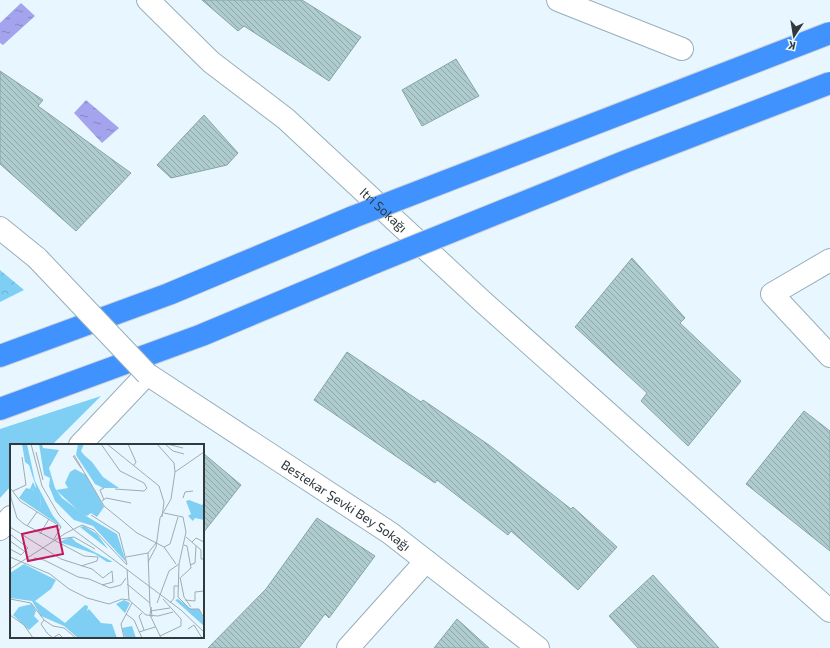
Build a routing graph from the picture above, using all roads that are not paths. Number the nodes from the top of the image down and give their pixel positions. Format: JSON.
{"nodes":[{"id":1,"x":148,"y":0,"type":"edge"},
{"id":2,"x":558,"y":0,"type":"edge"},
{"id":3,"x":830,"y":33,"type":"edge"},
{"id":4,"x":682,"y":49,"type":"dead end"},
{"id":5,"x":830,"y":83,"type":"edge"},
{"id":6,"x":0,"y":228,"type":"edge"},
{"id":7,"x":830,"y":260,"type":"edge"},
{"id":8,"x":0,"y":356,"type":"edge"},
{"id":9,"x":830,"y":356,"type":"edge"},
{"id":10,"x":147,"y":374,"type":"junction"},
{"id":11,"x":0,"y":409,"type":"edge"},
{"id":12,"x":81,"y":444,"type":"edge"},
{"id":13,"x":10,"y":518,"type":"edge"},
{"id":14,"x":0,"y":529,"type":"edge"},
{"id":15,"x":426,"y":560,"type":"junction"},
{"id":16,"x":830,"y":611,"type":"edge"},
{"id":17,"x":348,"y":648,"type":"edge"},
{"id":18,"x":538,"y":648,"type":"edge"}],
"edges":[{"from":1,"to":16,"type":"street","name":"Itri Sokağı"},
{"from":2,"to":4,"type":"street"},
{"from":3,"to":8,"type":"highway","bridge":true},
{"from":5,"to":11,"type":"highway","bridge":true},
{"from":6,"to":10,"type":"street","name":"Bestekar Şevki Bey Sokağı","bridge":true},
{"from":7,"to":9,"type":"street"},
{"from":10,"to":12,"type":"street"},
{"from":10,"to":15,"type":"street","name":"Bestekar Şevki Bey Sokağı"},
{"from":13,"to":14,"type":"street"},
{"from":15,"to":17,"type":"street"},
{"from":15,"to":18,"type":"street","name":"Bestekar Şevki Bey Sokağı"}]}
